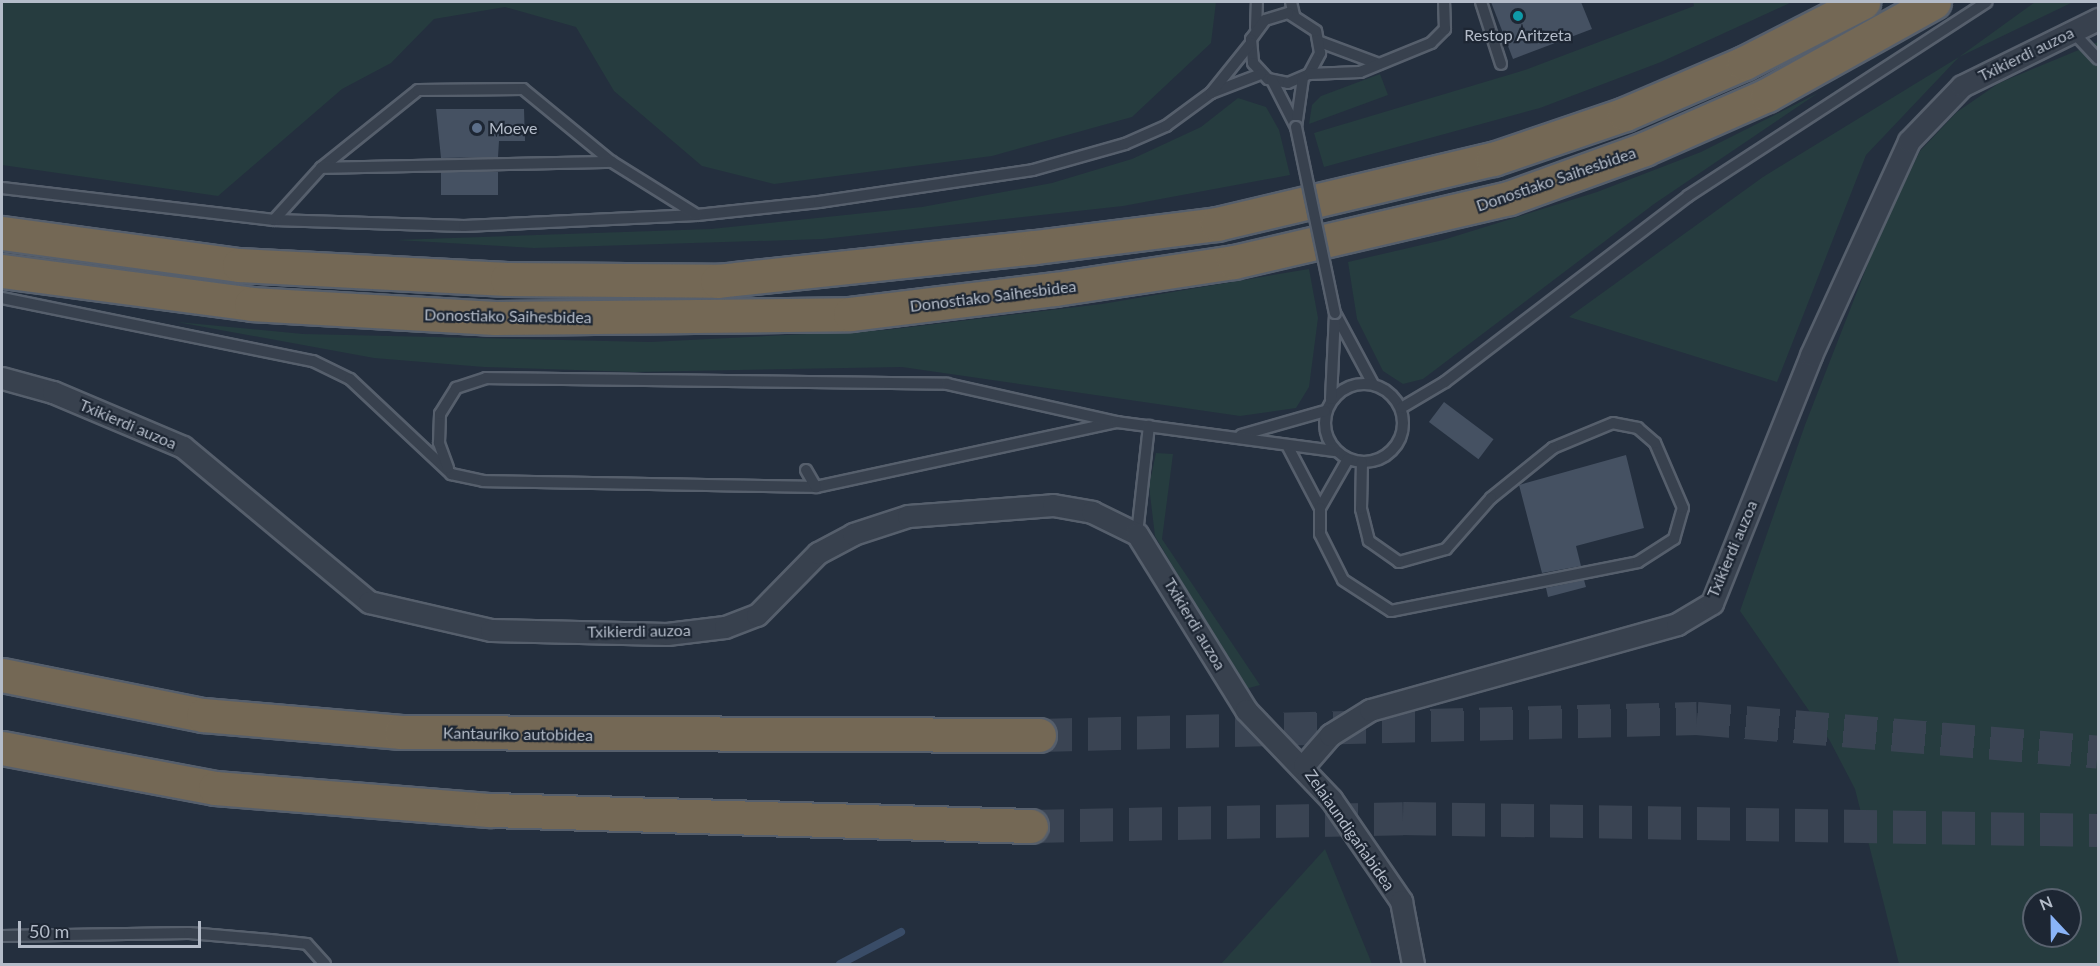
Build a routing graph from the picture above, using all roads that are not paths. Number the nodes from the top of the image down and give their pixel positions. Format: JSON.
{"nodes":[{"id":1,"x":1257,"y":2,"type":"edge"},
{"id":2,"x":1291,"y":2,"type":"edge"},
{"id":3,"x":1444,"y":2,"type":"edge"},
{"id":4,"x":1481,"y":2,"type":"edge"},
{"id":5,"x":1863,"y":2,"type":"edge"},
{"id":6,"x":1934,"y":2,"type":"edge"},
{"id":7,"x":1987,"y":2,"type":"edge"},
{"id":8,"x":1294,"y":15,"type":"junction"},
{"id":9,"x":2098,"y":19,"type":"edge"},
{"id":10,"x":1256,"y":28,"type":"junction"},
{"id":11,"x":2072,"y":31,"type":"junction"},
{"id":12,"x":1320,"y":42,"type":"junction"},
{"id":13,"x":1251,"y":43,"type":"junction"},
{"id":14,"x":2098,"y":59,"type":"edge"},
{"id":15,"x":1379,"y":64,"type":"junction"},
{"id":16,"x":1501,"y":64,"type":"dead end"},
{"id":17,"x":1262,"y":74,"type":"junction"},
{"id":18,"x":1306,"y":76,"type":"junction"},
{"id":19,"x":1272,"y":80,"type":"junction"},
{"id":20,"x":1211,"y":93,"type":"junction"},
{"id":21,"x":1296,"y":127,"type":"junction"},
{"id":22,"x":612,"y":162,"type":"junction"},
{"id":23,"x":321,"y":168,"type":"junction"},
{"id":24,"x":2,"y":189,"type":"edge"},
{"id":25,"x":698,"y":215,"type":"junction"},
{"id":26,"x":274,"y":220,"type":"junction"},
{"id":27,"x":2,"y":233,"type":"edge"},
{"id":28,"x":2,"y":271,"type":"edge"},
{"id":29,"x":2,"y":298,"type":"edge"},
{"id":30,"x":1335,"y":314,"type":"junction"},
{"id":31,"x":2,"y":378,"type":"edge"},
{"id":32,"x":1373,"y":384,"type":"junction"},
{"id":33,"x":1331,"y":399,"type":"junction"},
{"id":34,"x":1401,"y":408,"type":"junction"},
{"id":35,"x":1325,"y":411,"type":"junction"},
{"id":36,"x":1117,"y":422,"type":"junction"},
{"id":37,"x":1149,"y":426,"type":"junction"},
{"id":38,"x":1238,"y":436,"type":"junction"},
{"id":39,"x":1288,"y":447,"type":"junction"},
{"id":40,"x":1335,"y":451,"type":"junction"},
{"id":41,"x":1348,"y":459,"type":"junction"},
{"id":42,"x":1362,"y":462,"type":"junction"},
{"id":43,"x":806,"y":470,"type":"dead end"},
{"id":44,"x":451,"y":474,"type":"junction"},
{"id":45,"x":816,"y":487,"type":"junction"},
{"id":46,"x":1320,"y":508,"type":"junction"},
{"id":47,"x":1137,"y":534,"type":"junction"},
{"id":48,"x":2,"y":675,"type":"edge"},
{"id":49,"x":1039,"y":735,"type":"tunnel mouth"},
{"id":50,"x":2,"y":748,"type":"edge"},
{"id":51,"x":1304,"y":765,"type":"junction"},
{"id":52,"x":1031,"y":826,"type":"tunnel mouth"},
{"id":53,"x":2,"y":936,"type":"edge"},
{"id":54,"x":325,"y":964,"type":"edge"},
{"id":55,"x":1413,"y":964,"type":"edge"}],
"edges":[{"from":1,"to":10,"type":"lane"},
{"from":2,"to":8,"type":"lane"},
{"from":3,"to":15,"type":"lane"},
{"from":4,"to":16,"type":"lane"},
{"from":5,"to":27,"type":"highway"},
{"from":6,"to":28,"type":"highway","name":"Donostiako Saihesbidea"},
{"from":7,"to":34,"type":"lane"},
{"from":8,"to":10,"type":"lane"},
{"from":8,"to":12,"type":"lane"},
{"from":9,"to":11,"type":"street","name":"Txikierdi auzoa"},
{"from":10,"to":13,"type":"lane"},
{"from":11,"to":14,"type":"lane"},
{"from":11,"to":51,"type":"street","name":"Txikierdi auzoa"},
{"from":12,"to":15,"type":"lane"},
{"from":12,"to":18,"type":"lane"},
{"from":13,"to":17,"type":"lane"},
{"from":13,"to":20,"type":"lane"},
{"from":15,"to":18,"type":"lane"},
{"from":17,"to":19,"type":"lane"},
{"from":17,"to":20,"type":"lane"},
{"from":18,"to":19,"type":"lane"},
{"from":18,"to":21,"type":"lane"},
{"from":19,"to":21,"type":"lane"},
{"from":20,"to":25,"type":"lane"},
{"from":21,"to":30,"type":"lane","bridge":true},
{"from":22,"to":23,"type":"lane"},
{"from":22,"to":23,"type":"lane"},
{"from":22,"to":25,"type":"lane"},
{"from":23,"to":26,"type":"lane"},
{"from":24,"to":26,"type":"lane"},
{"from":25,"to":26,"type":"lane"},
{"from":29,"to":44,"type":"lane"},
{"from":30,"to":32,"type":"lane"},
{"from":30,"to":33,"type":"lane"},
{"from":31,"to":47,"type":"street","name":"Txikierdi auzoa"},
{"from":32,"to":33,"type":"lane"},
{"from":32,"to":34,"type":"lane"},
{"from":33,"to":35,"type":"lane"},
{"from":34,"to":42,"type":"lane"},
{"from":35,"to":38,"type":"lane"},
{"from":35,"to":40,"type":"lane"},
{"from":36,"to":37,"type":"lane"},
{"from":36,"to":44,"type":"lane"},
{"from":36,"to":45,"type":"lane"},
{"from":37,"to":38,"type":"lane"},
{"from":37,"to":47,"type":"lane"},
{"from":38,"to":39,"type":"lane"},
{"from":39,"to":40,"type":"lane"},
{"from":39,"to":46,"type":"lane"},
{"from":40,"to":41,"type":"lane"},
{"from":41,"to":42,"type":"lane"},
{"from":41,"to":46,"type":"lane"},
{"from":42,"to":46,"type":"lane"},
{"from":43,"to":45,"type":"lane"},
{"from":44,"to":45,"type":"lane"},
{"from":47,"to":51,"type":"street","name":"Txikierdi auzoa"},
{"from":48,"to":49,"type":"highway","name":"Kantauriko autobidea"},
{"from":50,"to":52,"type":"highway"},
{"from":51,"to":55,"type":"street","name":"Zelaiaundigañabidea"},
{"from":53,"to":54,"type":"lane"}]}
